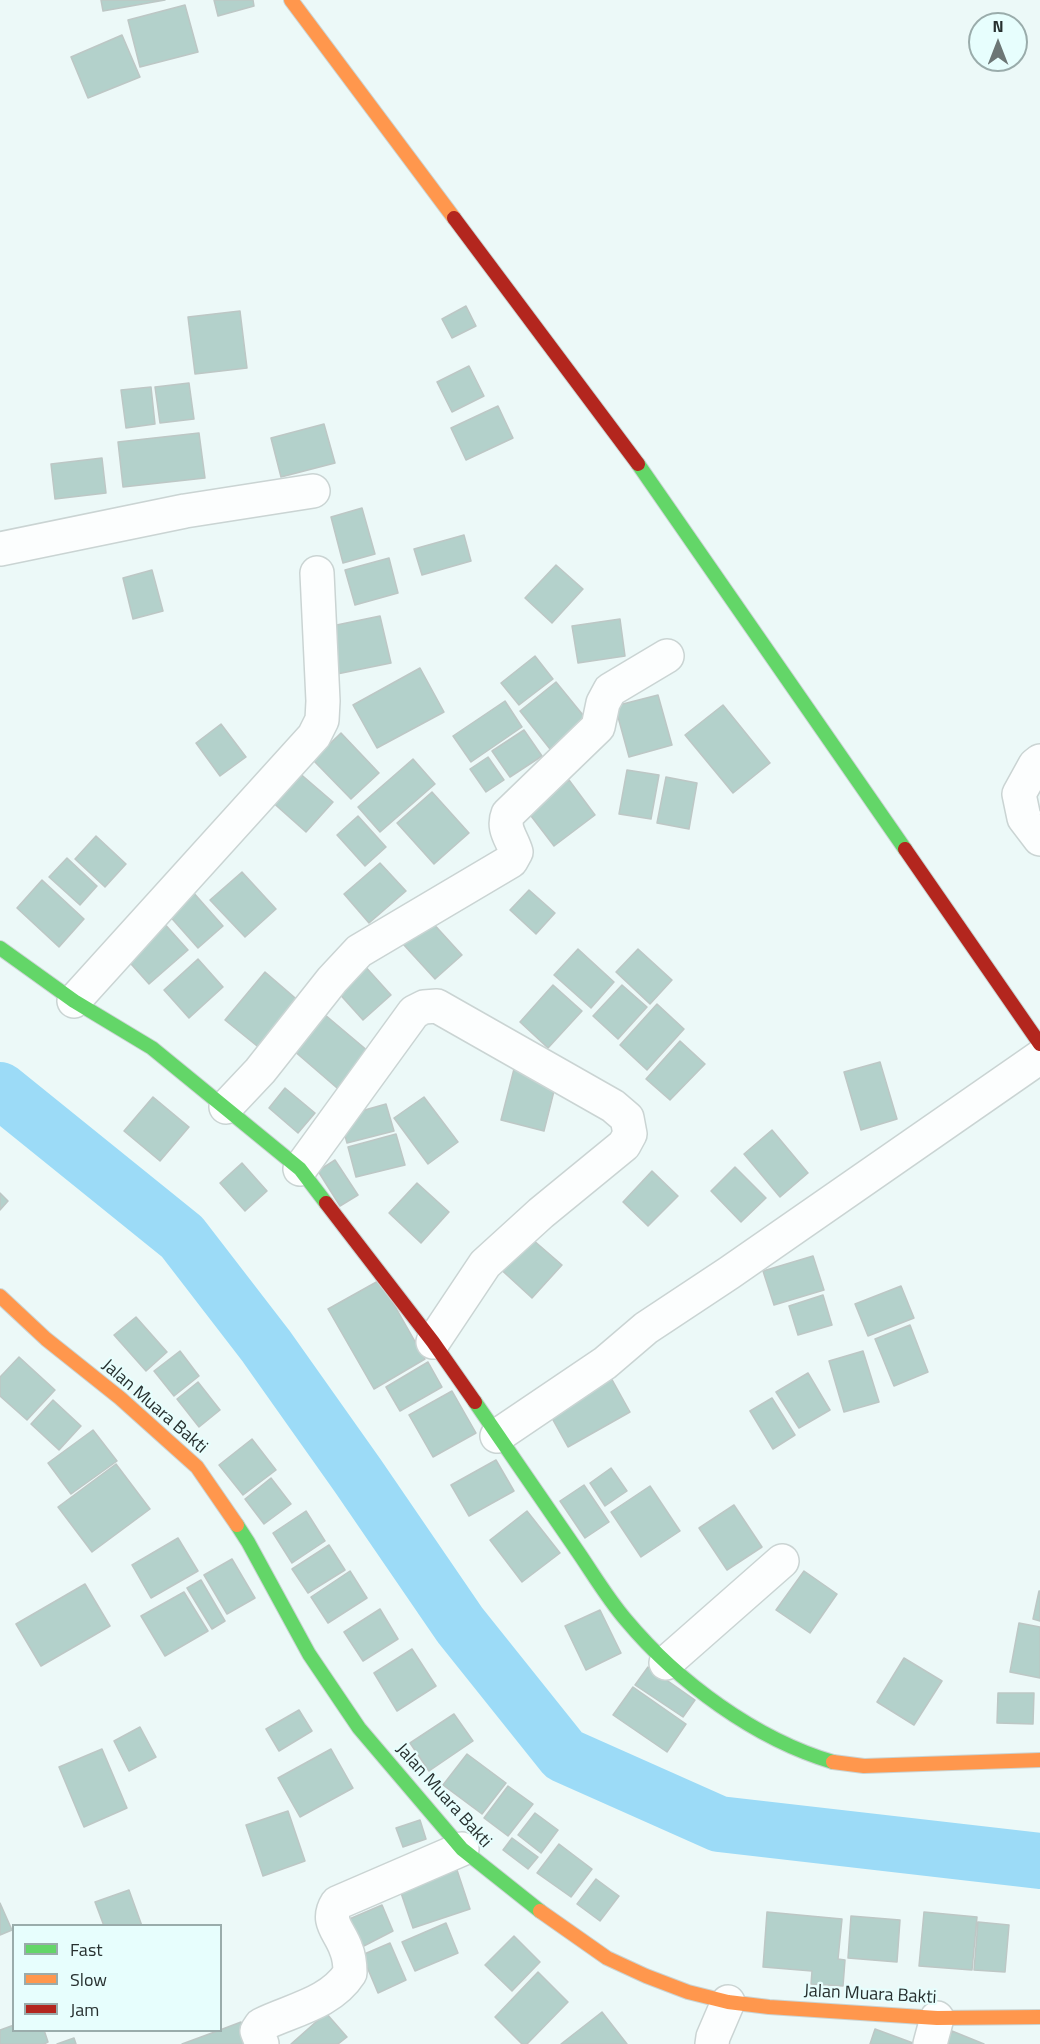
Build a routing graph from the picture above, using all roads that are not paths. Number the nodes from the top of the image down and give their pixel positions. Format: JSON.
{"nodes":[{"id":1,"x":291,"y":0,"type":"edge"},
{"id":2,"x":313,"y":491,"type":"dead end"},
{"id":3,"x":0,"y":549,"type":"edge"},
{"id":4,"x":316,"y":573,"type":"dead end"},
{"id":5,"x":667,"y":656,"type":"dead end"},
{"id":6,"x":1040,"y":761,"type":"edge"},
{"id":7,"x":1040,"y":839,"type":"edge"},
{"id":8,"x":0,"y":948,"type":"edge"},
{"id":9,"x":74,"y":1001,"type":"junction"},
{"id":10,"x":1040,"y":1044,"type":"edge"},
{"id":11,"x":1040,"y":1057,"type":"edge"},
{"id":12,"x":226,"y":1107,"type":"junction"},
{"id":13,"x":300,"y":1169,"type":"junction"},
{"id":14,"x":0,"y":1296,"type":"edge"},
{"id":15,"x":433,"y":1342,"type":"junction"},
{"id":16,"x":497,"y":1436,"type":"junction"},
{"id":17,"x":782,"y":1561,"type":"dead end"},
{"id":18,"x":666,"y":1663,"type":"junction"},
{"id":19,"x":1040,"y":1760,"type":"edge"},
{"id":20,"x":462,"y":1849,"type":"junction"},
{"id":21,"x":728,"y":2002,"type":"junction"},
{"id":22,"x":1040,"y":2017,"type":"edge"},
{"id":23,"x":933,"y":2031,"type":"edge"},
{"id":24,"x":262,"y":2044,"type":"edge"},
{"id":25,"x":712,"y":2044,"type":"edge"}],
"edges":[{"from":1,"to":10,"type":"street"},
{"from":2,"to":3,"type":"street"},
{"from":4,"to":9,"type":"street"},
{"from":5,"to":12,"type":"street"},
{"from":6,"to":7,"type":"street"},
{"from":8,"to":9,"type":"street"},
{"from":9,"to":12,"type":"street"},
{"from":11,"to":16,"type":"street"},
{"from":12,"to":13,"type":"street"},
{"from":13,"to":15,"type":"street"},
{"from":13,"to":15,"type":"street"},
{"from":14,"to":20,"type":"street","name":"Jalan Muara Bakti"},
{"from":15,"to":16,"type":"street"},
{"from":16,"to":18,"type":"street"},
{"from":17,"to":18,"type":"street"},
{"from":18,"to":19,"type":"street"},
{"from":20,"to":21,"type":"street","name":"Jalan Muara Bakti"},
{"from":20,"to":24,"type":"street"},
{"from":21,"to":23,"type":"street","name":"Jalan Muara Bakti"},
{"from":21,"to":25,"type":"street"},
{"from":22,"to":23,"type":"street","name":"Jalan Muara Bakti"}]}
